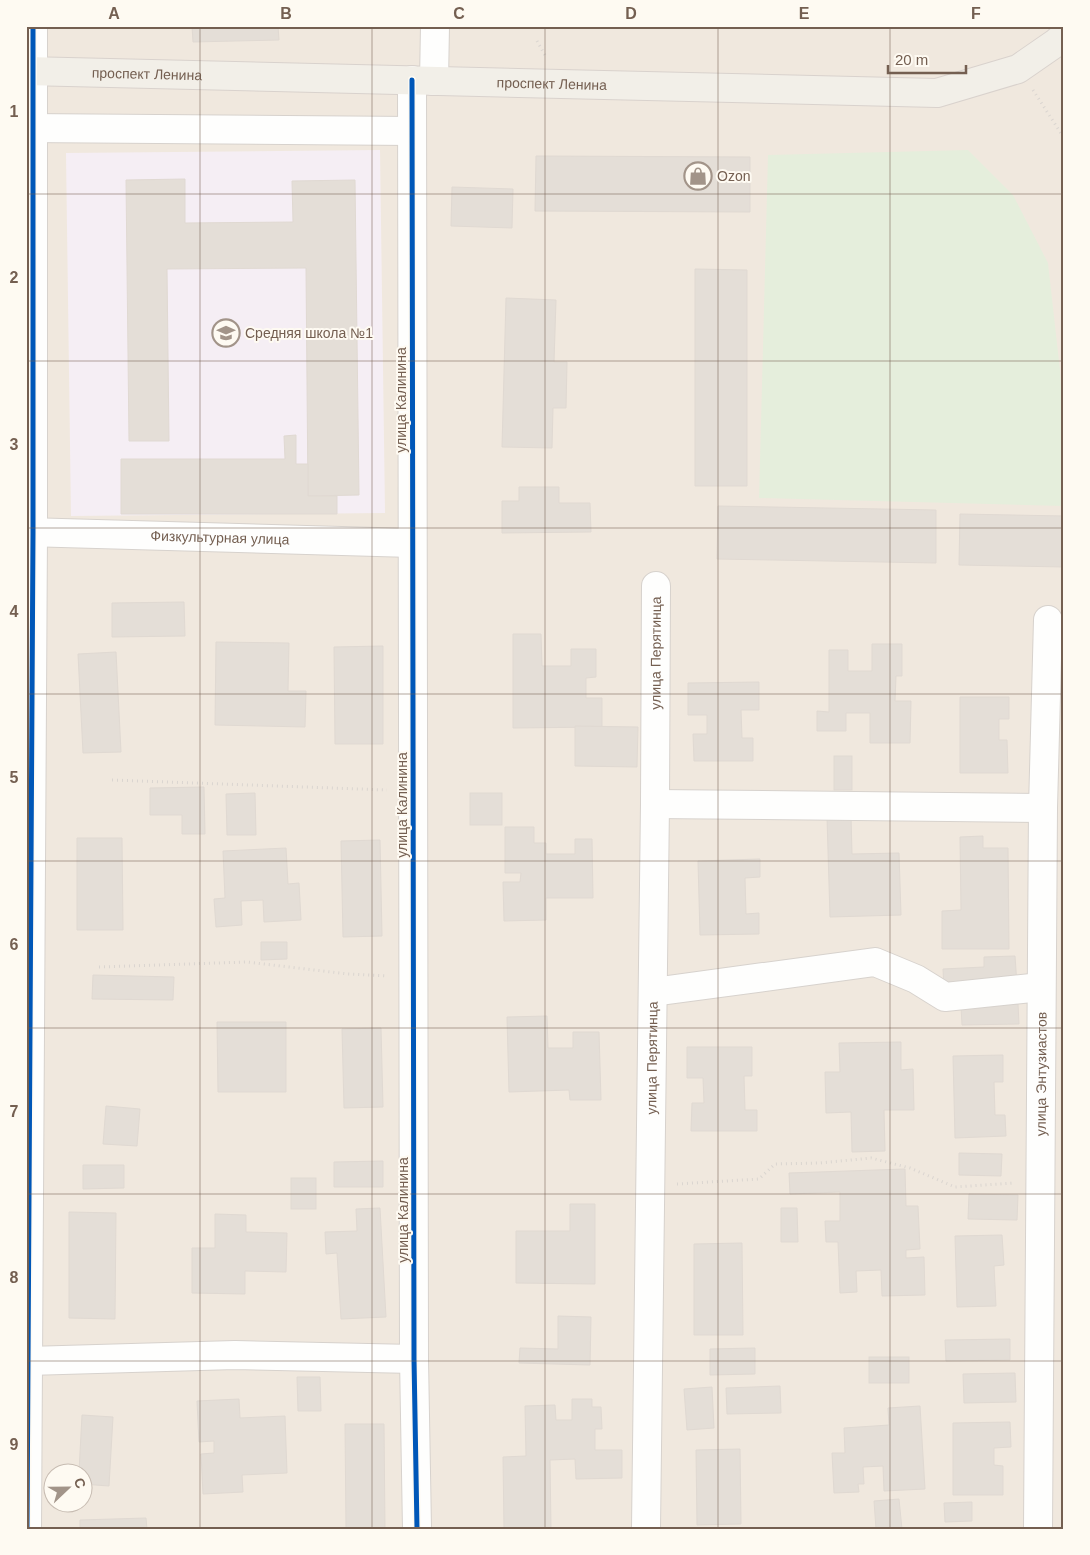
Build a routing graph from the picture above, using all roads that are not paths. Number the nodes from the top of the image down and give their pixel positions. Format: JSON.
{"nodes":[{"id":1,"x":33,"y":26,"type":"edge"},
{"id":2,"x":435,"y":26,"type":"edge"},
{"id":3,"x":1064,"y":36,"type":"edge"},
{"id":4,"x":30,"y":71,"type":"edge"},
{"id":5,"x":423,"y":80,"type":"junction"},
{"id":6,"x":30,"y":128,"type":"edge"},
{"id":7,"x":412,"y":131,"type":"junction"},
{"id":8,"x":30,"y":533,"type":"edge"},
{"id":9,"x":412,"y":542,"type":"junction"},
{"id":10,"x":656,"y":586,"type":"dead end"},
{"id":11,"x":1048,"y":620,"type":"dead end"},
{"id":12,"x":655,"y":804,"type":"junction"},
{"id":13,"x":1043,"y":808,"type":"junction"},
{"id":14,"x":1041,"y":988,"type":"junction"},
{"id":15,"x":653,"y":992,"type":"junction"},
{"id":16,"x":414,"y":1359,"type":"junction"},
{"id":17,"x":28,"y":1361,"type":"junction"},
{"id":18,"x":27,"y":1529,"type":"edge"},
{"id":19,"x":417,"y":1529,"type":"edge"},
{"id":20,"x":646,"y":1529,"type":"edge"},
{"id":21,"x":1038,"y":1529,"type":"edge"}],
"edges":[{"from":1,"to":4,"type":"street"},
{"from":2,"to":5,"type":"street","name":"улица Калинина"},
{"from":3,"to":5,"type":"main road","name":"проспект Ленина"},
{"from":4,"to":5,"type":"main road","name":"проспект Ленина"},
{"from":4,"to":6,"type":"street"},
{"from":5,"to":7,"type":"street","name":"улица Калинина"},
{"from":6,"to":7,"type":"street"},
{"from":6,"to":8,"type":"street"},
{"from":7,"to":9,"type":"street","name":"улица Калинина"},
{"from":8,"to":9,"type":"street","name":"Физкультурная улица"},
{"from":8,"to":17,"type":"street"},
{"from":9,"to":16,"type":"street","name":"улица Калинина"},
{"from":10,"to":12,"type":"street","name":"улица Перятинца"},
{"from":11,"to":13,"type":"street","name":"улица Энтузиастов"},
{"from":12,"to":13,"type":"street"},
{"from":12,"to":15,"type":"street","name":"улица Перятинца"},
{"from":13,"to":14,"type":"street","name":"улица Энтузиастов"},
{"from":14,"to":15,"type":"street"},
{"from":14,"to":21,"type":"street","name":"улица Энтузиастов"},
{"from":15,"to":20,"type":"street","name":"улица Перятинца"},
{"from":16,"to":17,"type":"street"},
{"from":16,"to":19,"type":"street","name":"улица Калинина"},
{"from":17,"to":18,"type":"street"}]}
